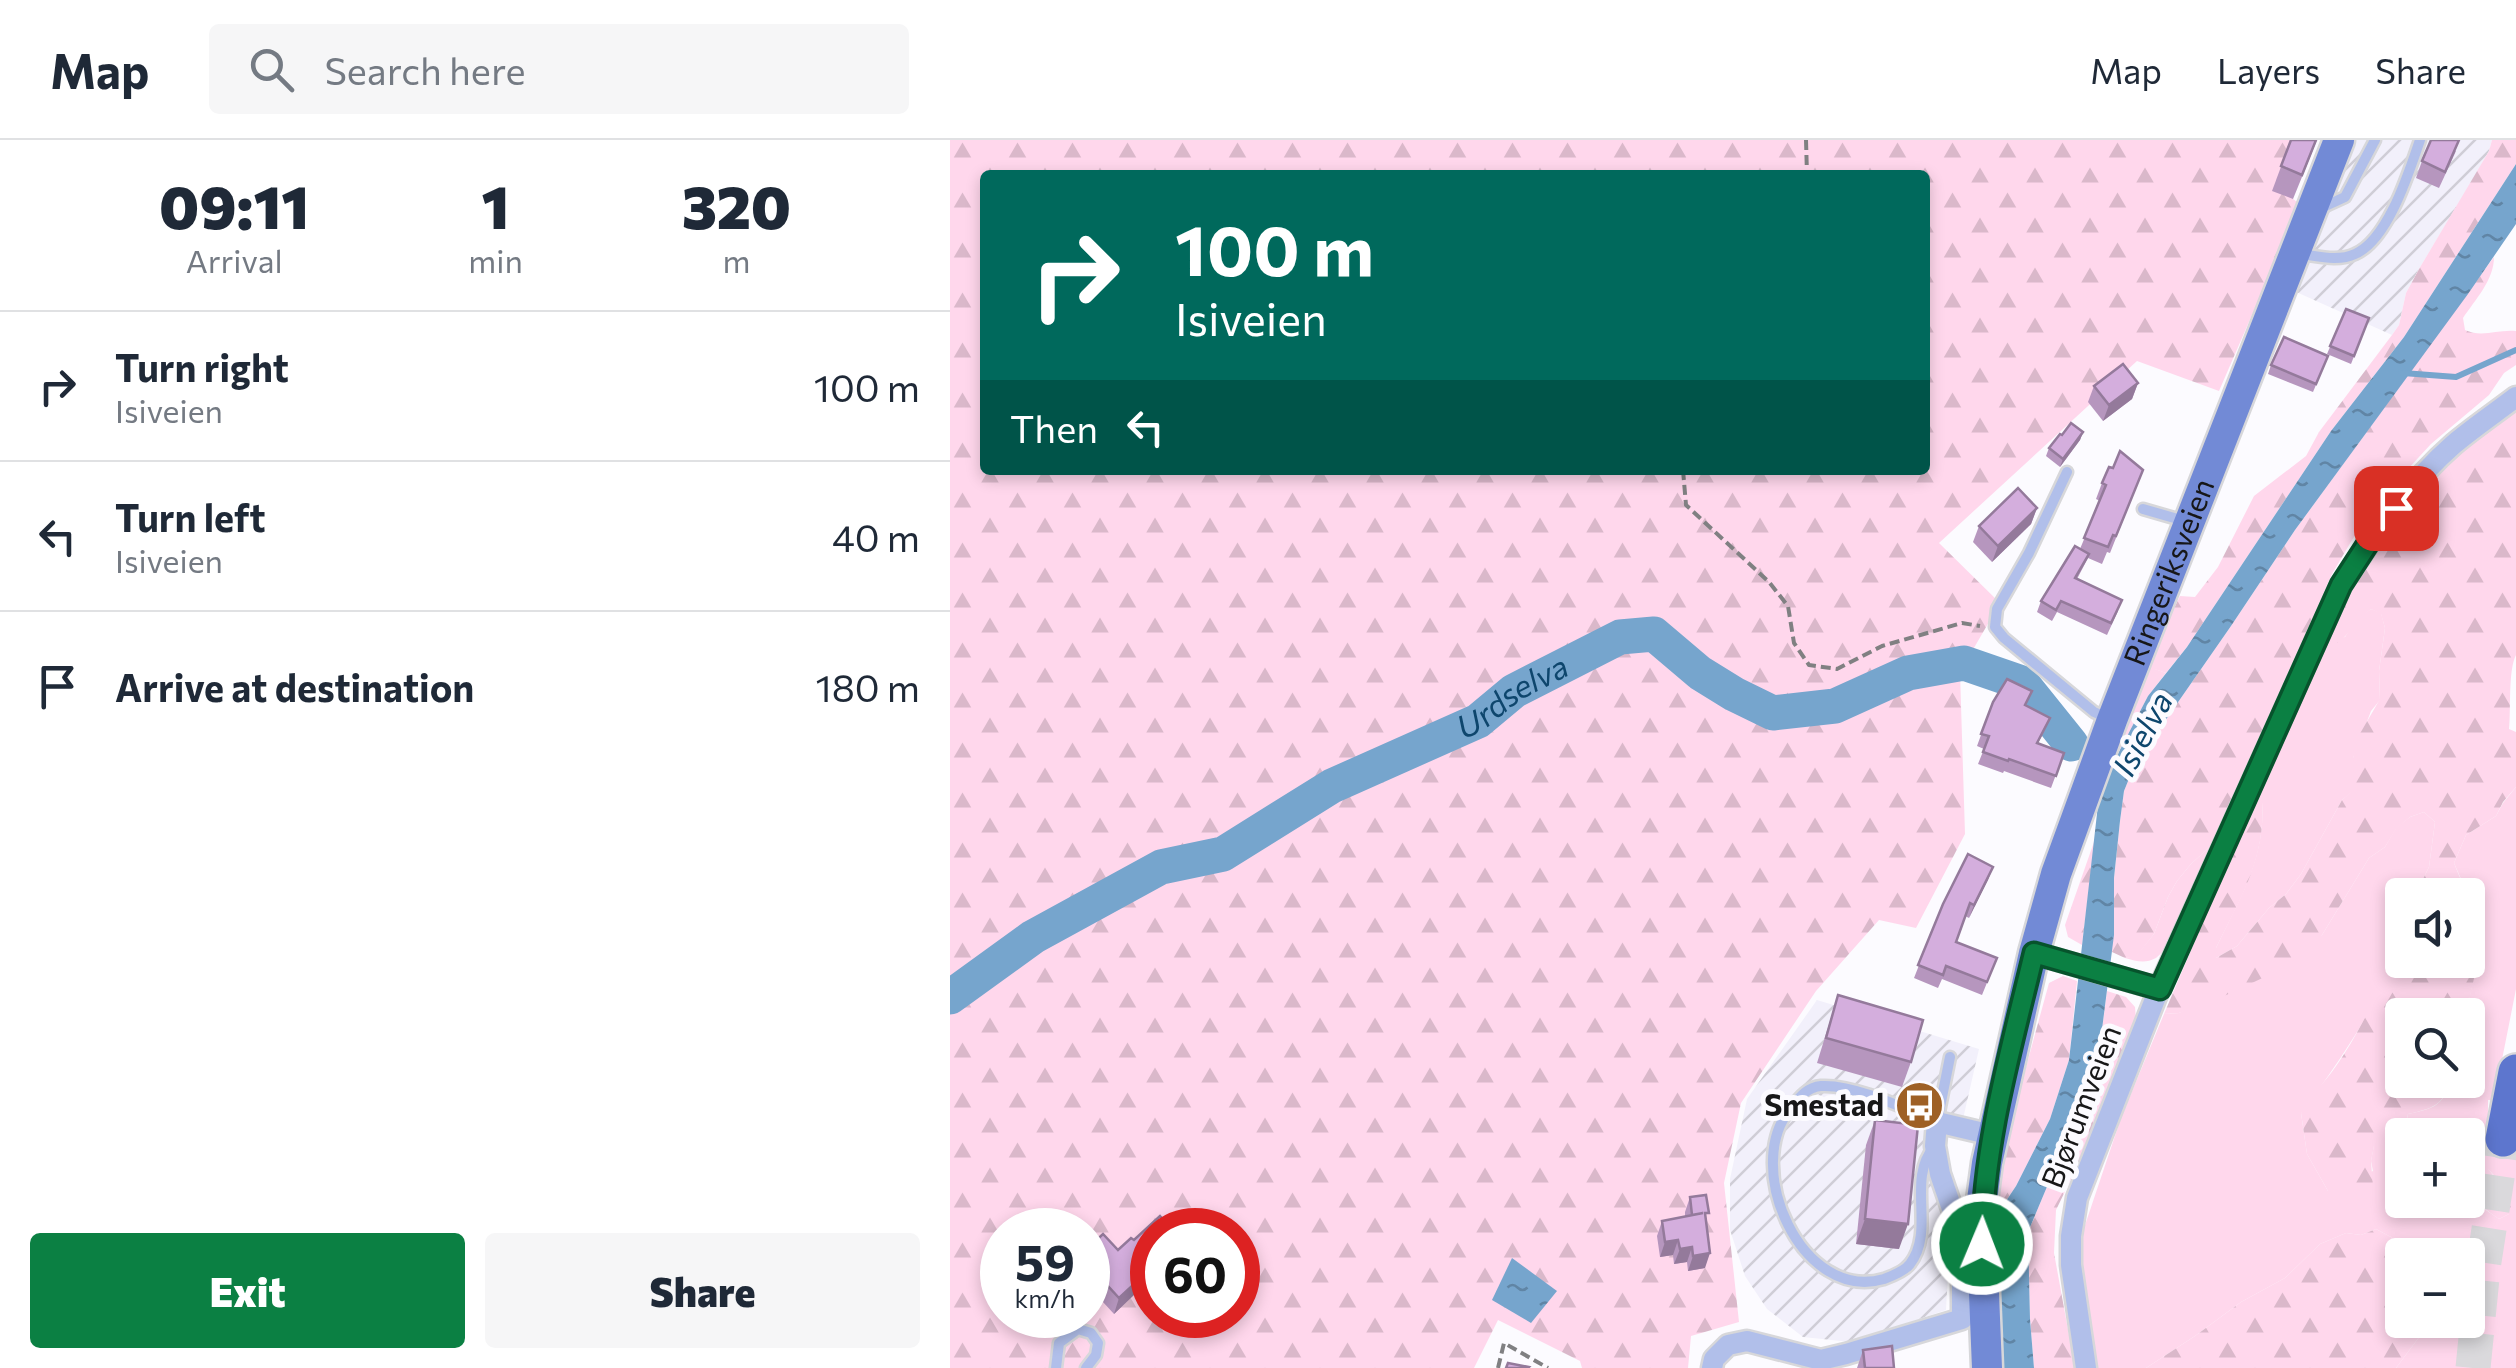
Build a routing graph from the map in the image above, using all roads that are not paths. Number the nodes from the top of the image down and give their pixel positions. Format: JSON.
{"nodes":[{"id":1,"x":2339,"y":140,"type":"edge"},
{"id":2,"x":2375,"y":140,"type":"edge"},
{"id":3,"x":2420,"y":140,"type":"edge"},
{"id":4,"x":2312,"y":213,"type":"junction"},
{"id":5,"x":2295,"y":254,"type":"junction"},
{"id":6,"x":2516,"y":397,"type":"edge"},
{"id":7,"x":2067,"y":472,"type":"dead end"},
{"id":8,"x":2143,"y":510,"type":"dead end"},
{"id":9,"x":2188,"y":522,"type":"junction"},
{"id":10,"x":2112,"y":720,"type":"junction"},
{"id":11,"x":2034,"y":953,"type":"junction"},
{"id":12,"x":2160,"y":989,"type":"junction"},
{"id":13,"x":1950,"y":1057,"type":"dead end"},
{"id":14,"x":2516,"y":1072,"type":"edge"},
{"id":15,"x":1937,"y":1122,"type":"junction"},
{"id":16,"x":1992,"y":1135,"type":"junction"},
{"id":17,"x":2503,"y":1139,"type":"tunnel mouth"},
{"id":18,"x":1935,"y":1146,"type":"junction"},
{"id":19,"x":1056,"y":1368,"type":"edge"},
{"id":20,"x":1086,"y":1368,"type":"edge"},
{"id":21,"x":1712,"y":1368,"type":"edge"},
{"id":22,"x":1987,"y":1368,"type":"edge"},
{"id":23,"x":2086,"y":1368,"type":"edge"}],
"edges":[{"from":1,"to":4,"type":"main road","name":"Ringeriksveien"},
{"from":2,"to":4,"type":"lane"},
{"from":3,"to":5,"type":"lane"},
{"from":4,"to":5,"type":"main road","name":"Ringeriksveien"},
{"from":5,"to":9,"type":"main road","name":"Ringeriksveien"},
{"from":6,"to":12,"type":"street","name":"Bjørumveien"},
{"from":7,"to":10,"type":"lane"},
{"from":8,"to":9,"type":"lane"},
{"from":9,"to":10,"type":"main road","name":"Ringeriksveien"},
{"from":10,"to":11,"type":"main road","name":"Ringeriksveien"},
{"from":11,"to":12,"type":"street"},
{"from":11,"to":16,"type":"main road","name":"Ringeriksveien"},
{"from":12,"to":23,"type":"street","name":"Bjørumveien"},
{"from":13,"to":15,"type":"lane"},
{"from":14,"to":17,"type":"highway"},
{"from":15,"to":16,"type":"street"},
{"from":15,"to":18,"type":"street"},
{"from":15,"to":18,"type":"lane"},
{"from":16,"to":22,"type":"main road","name":"Ringeriksveien"},
{"from":18,"to":21,"type":"street"},
{"from":19,"to":20,"type":"lane"}]}
